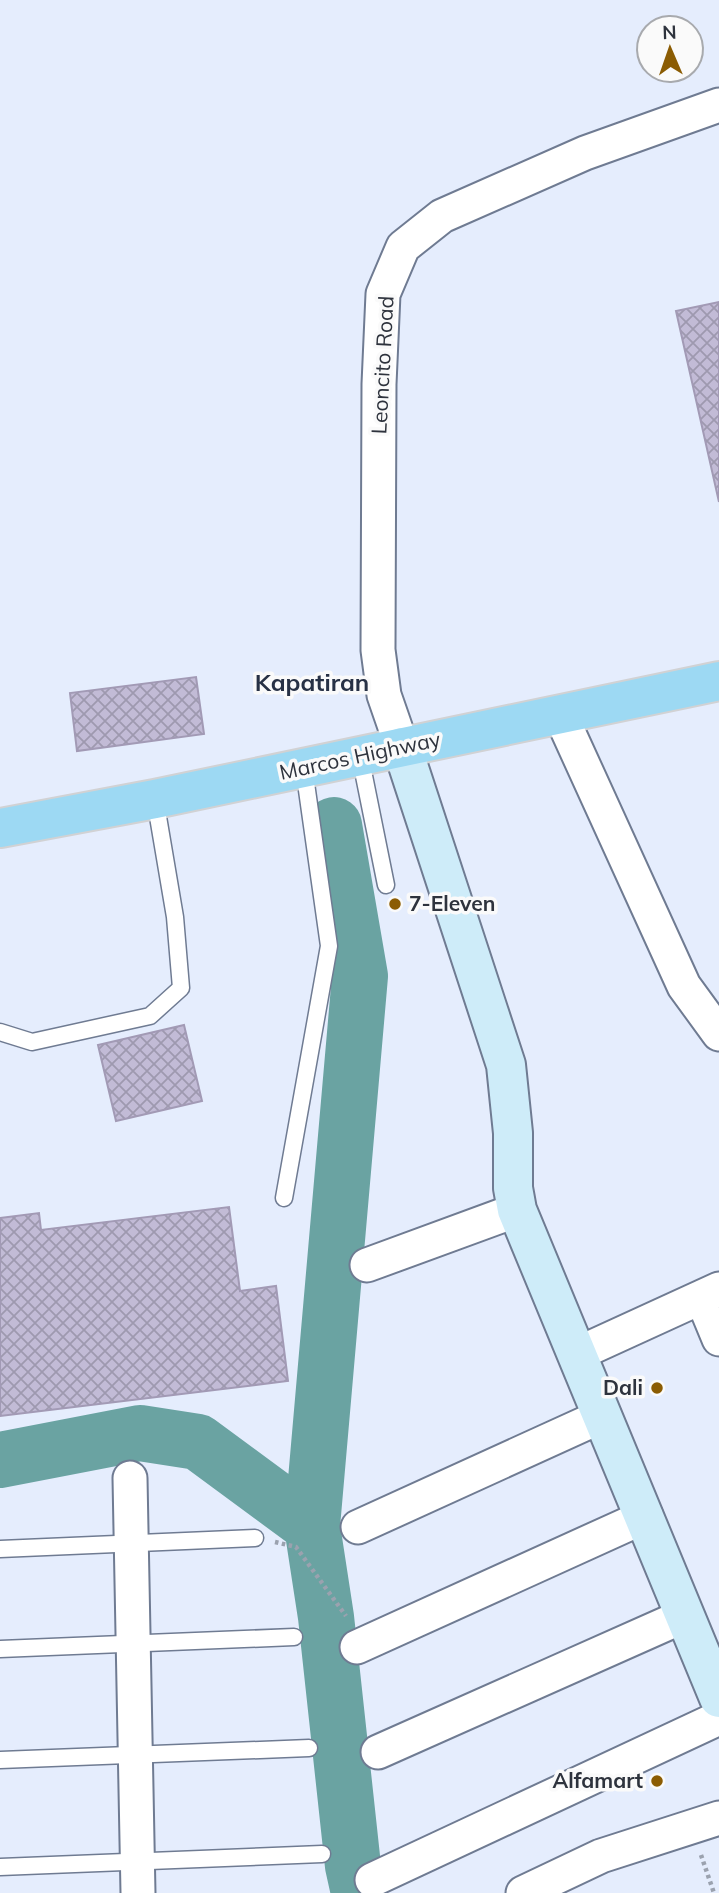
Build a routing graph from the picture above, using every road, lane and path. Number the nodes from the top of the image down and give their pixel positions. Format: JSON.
{"nodes":[{"id":1,"x":719,"y":105,"type":"edge"},
{"id":2,"x":719,"y":681,"type":"edge"},
{"id":3,"x":560,"y":714,"type":"junction"},
{"id":4,"x":402,"y":747,"type":"junction"},
{"id":5,"x":360,"y":756,"type":"junction"},
{"id":6,"x":304,"y":768,"type":"junction"},
{"id":7,"x":155,"y":799,"type":"junction"},
{"id":8,"x":0,"y":828,"type":"edge"},
{"id":9,"x":386,"y":885,"type":"dead end"},
{"id":10,"x":0,"y":1032,"type":"edge"},
{"id":11,"x":719,"y":1034,"type":"edge"},
{"id":12,"x":284,"y":1198,"type":"dead end"},
{"id":13,"x":517,"y":1210,"type":"junction"},
{"id":14,"x":367,"y":1265,"type":"dead end"},
{"id":15,"x":710,"y":1294,"type":"edge"},
{"id":16,"x":719,"y":1339,"type":"edge"},
{"id":17,"x":577,"y":1354,"type":"junction"},
{"id":18,"x":604,"y":1415,"type":"junction"},
{"id":19,"x":130,"y":1478,"type":"dead end"},
{"id":20,"x":646,"y":1516,"type":"junction"},
{"id":21,"x":358,"y":1527,"type":"dead end"},
{"id":22,"x":255,"y":1538,"type":"dead end"},
{"id":23,"x":131,"y":1543,"type":"junction"},
{"id":24,"x":296,"y":1547,"type":"dead end"},
{"id":25,"x":0,"y":1549,"type":"edge"},
{"id":26,"x":344,"y":1611,"type":"dead end"},
{"id":27,"x":686,"y":1615,"type":"junction"},
{"id":28,"x":294,"y":1637,"type":"dead end"},
{"id":29,"x":133,"y":1642,"type":"junction"},
{"id":30,"x":357,"y":1647,"type":"dead end"},
{"id":31,"x":0,"y":1649,"type":"edge"},
{"id":32,"x":719,"y":1698,"type":"edge"},
{"id":33,"x":719,"y":1718,"type":"edge"},
{"id":34,"x":309,"y":1748,"type":"dead end"},
{"id":35,"x":378,"y":1752,"type":"dead end"},
{"id":36,"x":135,"y":1755,"type":"junction"},
{"id":37,"x":0,"y":1760,"type":"edge"},
{"id":38,"x":705,"y":1823,"type":"edge"},
{"id":39,"x":322,"y":1854,"type":"dead end"},
{"id":40,"x":0,"y":1867,"type":"edge"},
{"id":41,"x":138,"y":1878,"type":"edge"},
{"id":42,"x":374,"y":1887,"type":"edge"},
{"id":43,"x":523,"y":1893,"type":"edge"},
{"id":44,"x":714,"y":1893,"type":"edge"}],
"edges":[{"from":1,"to":4,"type":"street","name":"Leoncito Road"},
{"from":2,"to":3,"type":"main road","name":"Marcos Highway"},
{"from":3,"to":4,"type":"main road","name":"Marcos Highway"},
{"from":3,"to":11,"type":"street"},
{"from":4,"to":5,"type":"main road","name":"Marcos Highway"},
{"from":4,"to":13,"type":"street"},
{"from":5,"to":6,"type":"main road","name":"Marcos Highway"},
{"from":5,"to":9,"type":"lane"},
{"from":6,"to":7,"type":"main road","name":"Marcos Highway"},
{"from":6,"to":12,"type":"lane"},
{"from":7,"to":8,"type":"main road","name":"Marcos Highway"},
{"from":7,"to":10,"type":"lane"},
{"from":13,"to":14,"type":"street"},
{"from":13,"to":17,"type":"street"},
{"from":15,"to":16,"type":"street"},
{"from":15,"to":17,"type":"street"},
{"from":17,"to":18,"type":"street"},
{"from":18,"to":20,"type":"street"},
{"from":18,"to":21,"type":"street"},
{"from":19,"to":23,"type":"street"},
{"from":20,"to":27,"type":"street"},
{"from":20,"to":30,"type":"street"},
{"from":22,"to":23,"type":"lane"},
{"from":23,"to":25,"type":"lane"},
{"from":23,"to":29,"type":"street"},
{"from":24,"to":26,"type":"path"},
{"from":27,"to":32,"type":"street"},
{"from":27,"to":35,"type":"street"},
{"from":28,"to":29,"type":"lane"},
{"from":29,"to":31,"type":"lane"},
{"from":29,"to":36,"type":"street"},
{"from":33,"to":42,"type":"street"},
{"from":34,"to":36,"type":"lane"},
{"from":36,"to":37,"type":"lane"},
{"from":36,"to":41,"type":"street"},
{"from":38,"to":43,"type":"street"},
{"from":38,"to":44,"type":"path"},
{"from":39,"to":41,"type":"lane"},
{"from":40,"to":41,"type":"lane"}]}
